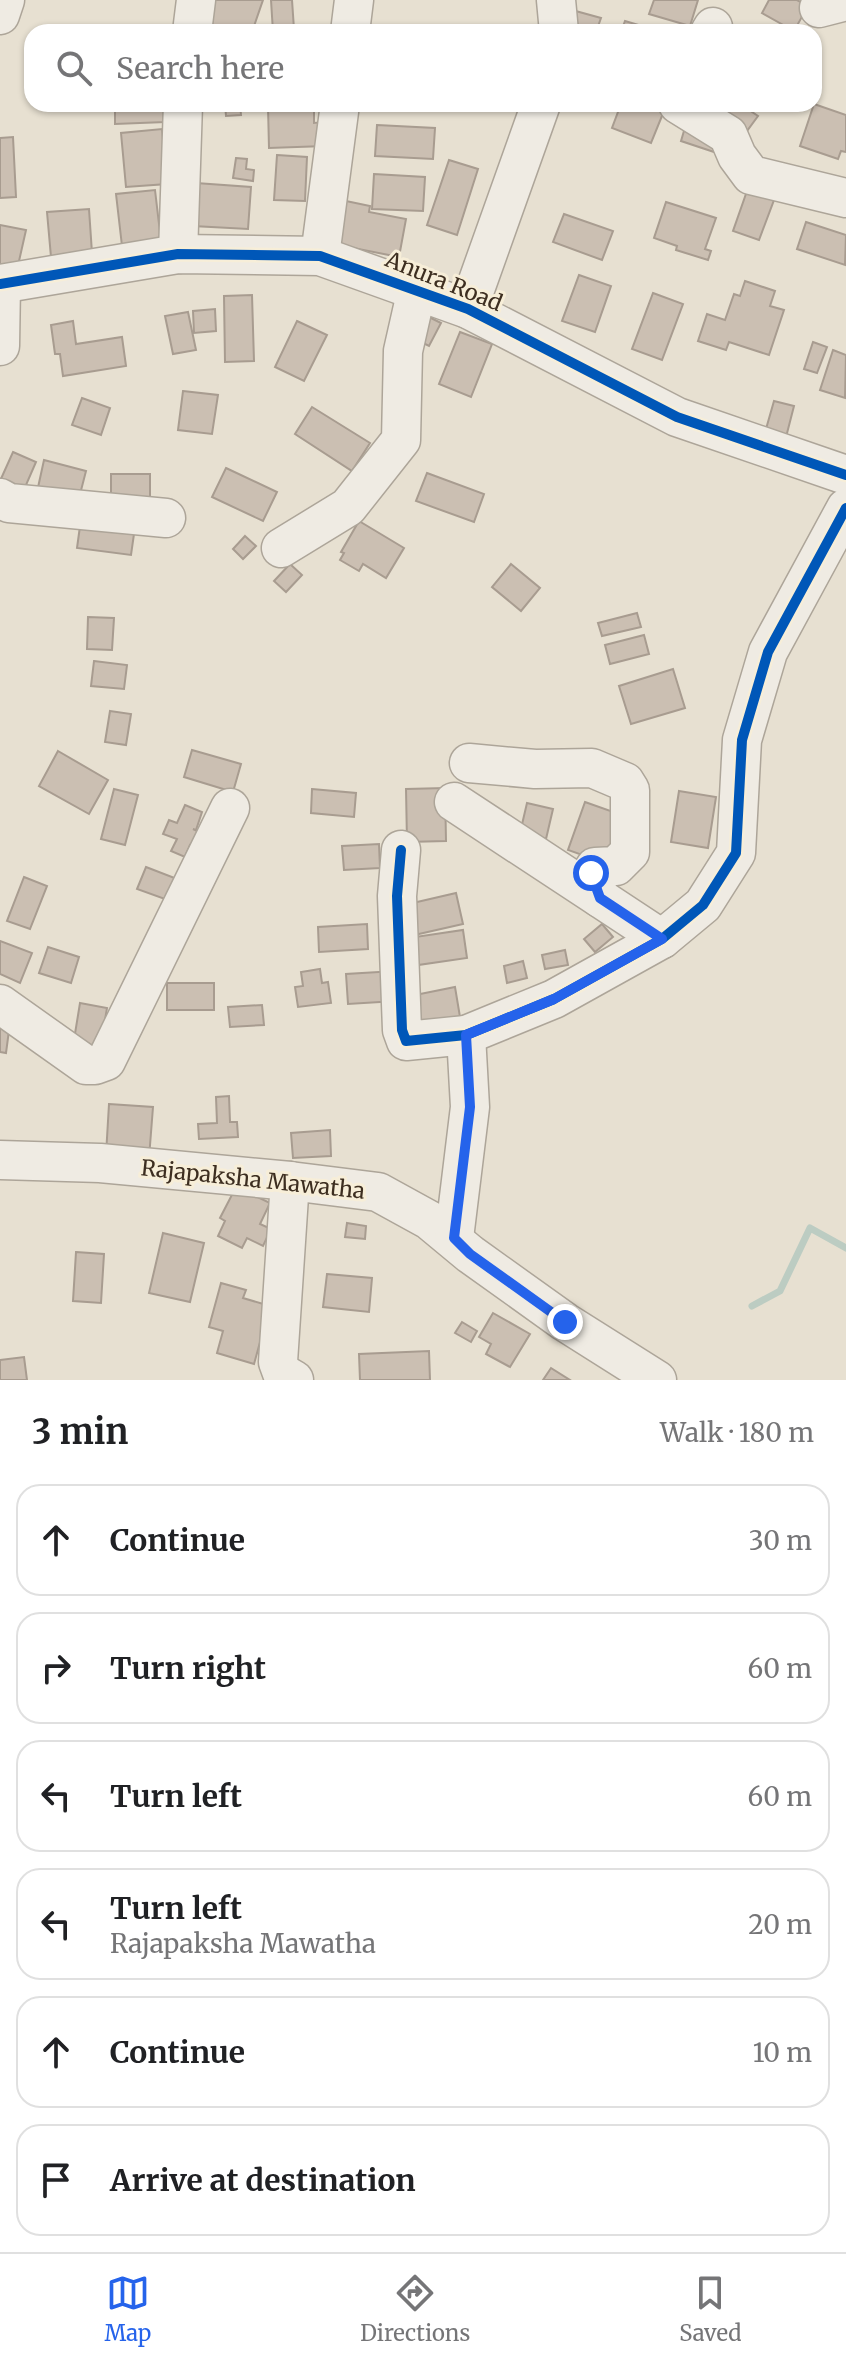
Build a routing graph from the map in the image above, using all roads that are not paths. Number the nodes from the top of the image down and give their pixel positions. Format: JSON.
{"nodes":[{"id":1,"x":5,"y":0,"type":"edge"},
{"id":2,"x":196,"y":0,"type":"edge"},
{"id":3,"x":354,"y":0,"type":"edge"},
{"id":4,"x":556,"y":0,"type":"edge"},
{"id":5,"x":0,"y":15,"type":"edge"},
{"id":6,"x":193,"y":24,"type":"edge"},
{"id":7,"x":351,"y":24,"type":"edge"},
{"id":8,"x":558,"y":24,"type":"edge"},
{"id":9,"x":183,"y":112,"type":"edge"},
{"id":10,"x":339,"y":112,"type":"edge"},
{"id":11,"x":538,"y":112,"type":"edge"},
{"id":12,"x":691,"y":112,"type":"edge"},
{"id":13,"x":846,"y":198,"type":"edge"},
{"id":14,"x":178,"y":254,"type":"junction"},
{"id":15,"x":320,"y":256,"type":"junction"},
{"id":16,"x":1,"y":284,"type":"edge"},
{"id":17,"x":417,"y":289,"type":"junction"},
{"id":18,"x":468,"y":309,"type":"junction"},
{"id":19,"x":0,"y":346,"type":"edge"},
{"id":20,"x":846,"y":475,"type":"edge"},
{"id":21,"x":0,"y":498,"type":"edge"},
{"id":22,"x":846,"y":508,"type":"edge"},
{"id":23,"x":166,"y":518,"type":"dead end"},
{"id":24,"x":281,"y":548,"type":"dead end"},
{"id":25,"x":469,"y":763,"type":"dead end"},
{"id":26,"x":454,"y":802,"type":"dead end"},
{"id":27,"x":230,"y":808,"type":"dead end"},
{"id":28,"x":401,"y":850,"type":"dead end"},
{"id":29,"x":600,"y":898,"type":"junction"},
{"id":30,"x":662,"y":939,"type":"junction"},
{"id":31,"x":0,"y":1004,"type":"edge"},
{"id":32,"x":466,"y":1035,"type":"junction"},
{"id":33,"x":0,"y":1160,"type":"edge"},
{"id":34,"x":290,"y":1181,"type":"junction"},
{"id":35,"x":454,"y":1238,"type":"junction"},
{"id":36,"x":294,"y":1380,"type":"edge"},
{"id":37,"x":657,"y":1380,"type":"edge"}],
"edges":[{"from":1,"to":5,"type":"street"},
{"from":2,"to":6,"type":"street"},
{"from":3,"to":7,"type":"street"},
{"from":4,"to":8,"type":"street"},
{"from":9,"to":14,"type":"street"},
{"from":10,"to":15,"type":"street"},
{"from":11,"to":18,"type":"street"},
{"from":12,"to":13,"type":"street"},
{"from":14,"to":15,"type":"street","name":"Anura Road"},
{"from":14,"to":16,"type":"street","name":"Anura Road"},
{"from":15,"to":17,"type":"street","name":"Anura Road"},
{"from":16,"to":19,"type":"street"},
{"from":17,"to":18,"type":"street","name":"Anura Road"},
{"from":17,"to":24,"type":"street"},
{"from":18,"to":20,"type":"street","name":"Anura Road"},
{"from":21,"to":23,"type":"street"},
{"from":22,"to":30,"type":"street"},
{"from":25,"to":29,"type":"street"},
{"from":26,"to":29,"type":"street"},
{"from":27,"to":31,"type":"street"},
{"from":28,"to":32,"type":"street"},
{"from":29,"to":30,"type":"street"},
{"from":30,"to":32,"type":"street"},
{"from":32,"to":35,"type":"street"},
{"from":33,"to":34,"type":"street","name":"Rajapaksha Mawatha"},
{"from":34,"to":35,"type":"street","name":"Rajapaksha Mawatha"},
{"from":34,"to":36,"type":"street"},
{"from":35,"to":37,"type":"street","name":"Rajapaksha Mawatha"}]}
